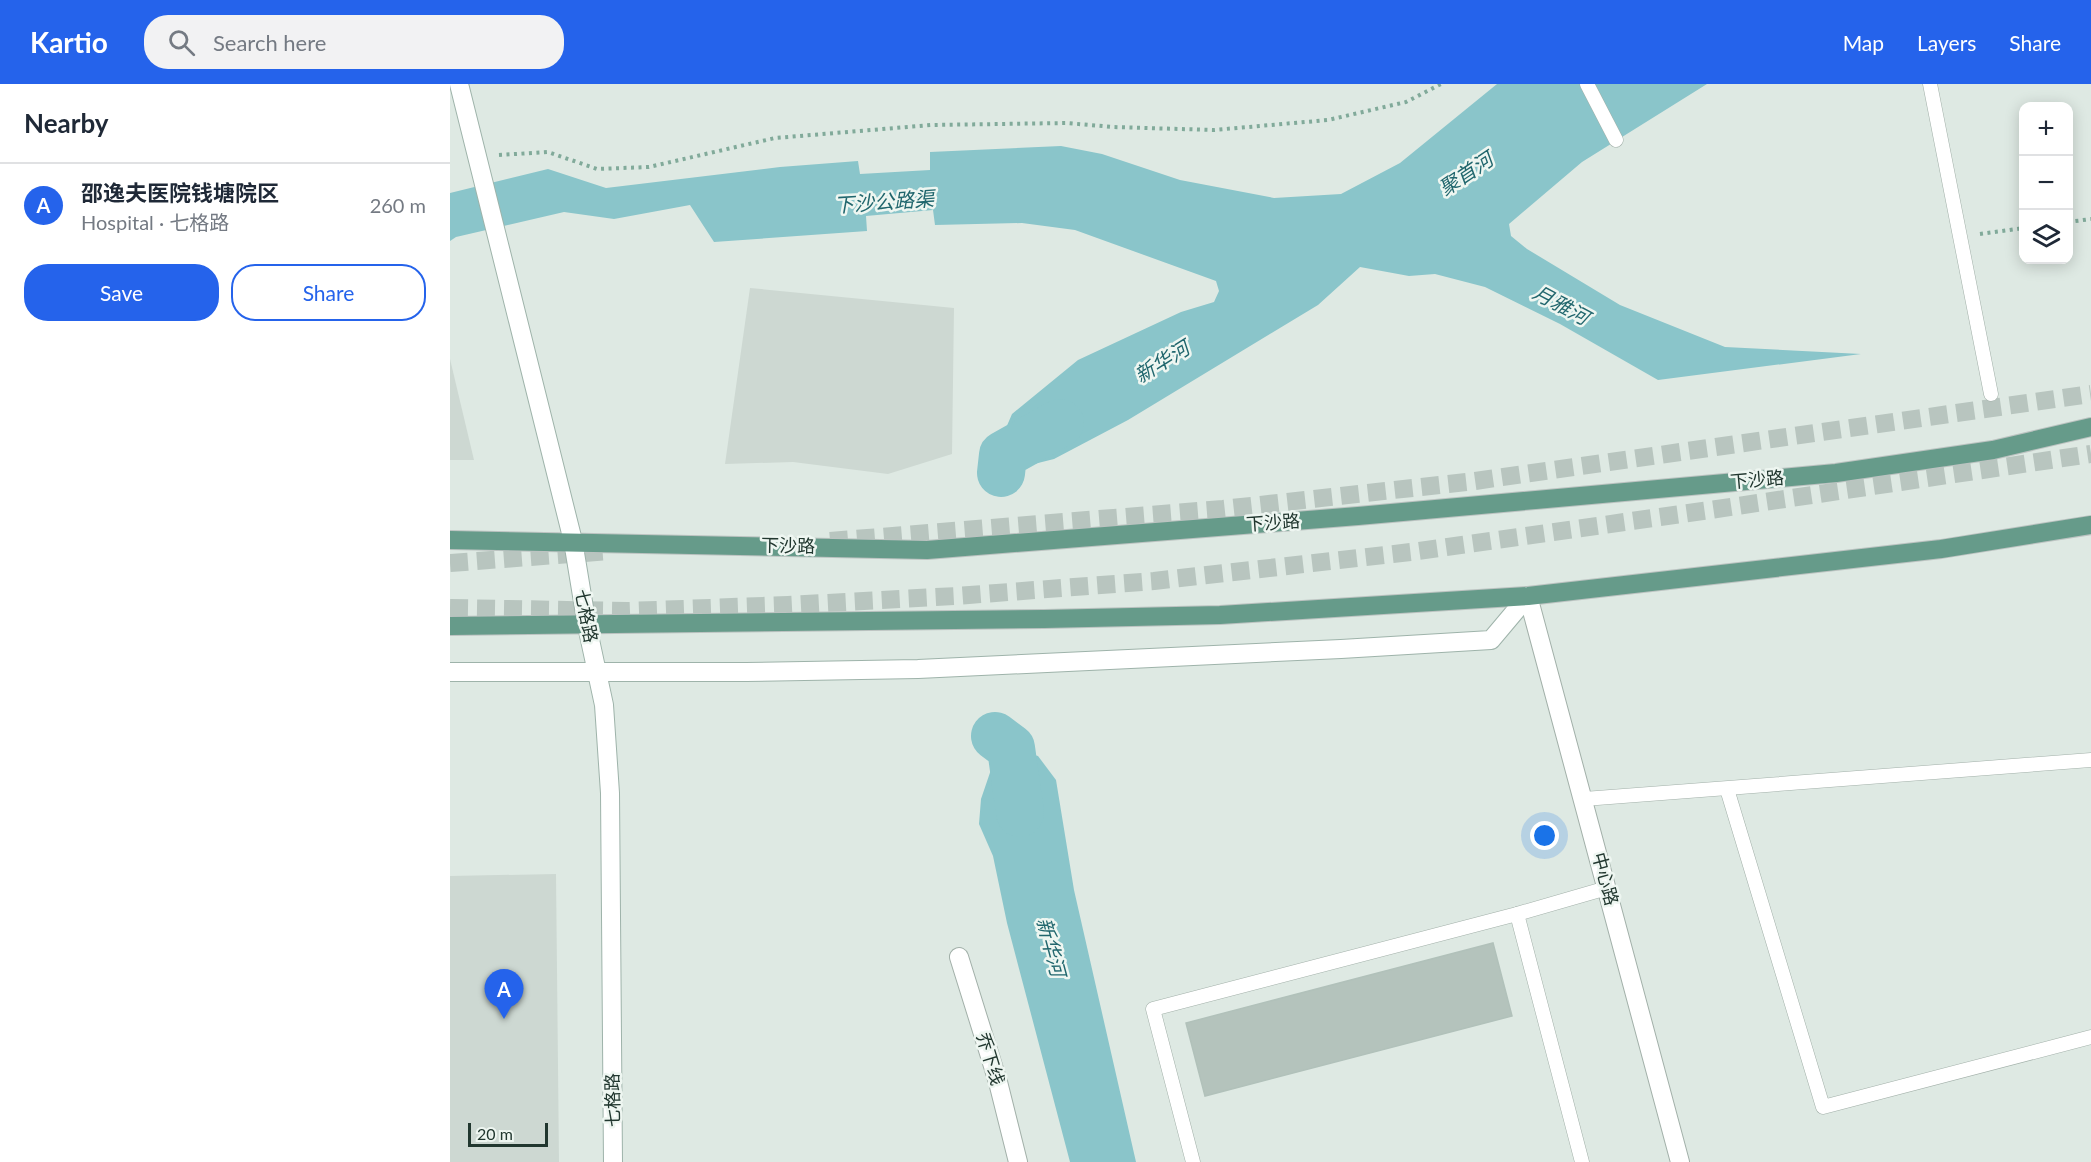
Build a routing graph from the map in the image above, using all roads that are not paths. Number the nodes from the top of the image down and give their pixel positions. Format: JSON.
{"nodes":[{"id":1,"x":459,"y":84,"type":"edge"},
{"id":2,"x":1587,"y":84,"type":"edge"},
{"id":3,"x":1930,"y":84,"type":"edge"},
{"id":4,"x":1616,"y":140,"type":"dead end"},
{"id":5,"x":1990,"y":394,"type":"dead end"},
{"id":6,"x":2091,"y":427,"type":"edge"},
{"id":7,"x":2091,"y":525,"type":"edge"},
{"id":8,"x":450,"y":540,"type":"edge"},
{"id":9,"x":573,"y":541,"type":"junction"},
{"id":10,"x":1528,"y":596,"type":"junction"},
{"id":11,"x":450,"y":626,"type":"edge"},
{"id":12,"x":587,"y":626,"type":"junction"},
{"id":13,"x":450,"y":672,"type":"edge"},
{"id":14,"x":597,"y":673,"type":"junction"},
{"id":15,"x":2091,"y":760,"type":"edge"},
{"id":16,"x":1727,"y":789,"type":"junction"},
{"id":17,"x":1584,"y":799,"type":"junction"},
{"id":18,"x":1607,"y":888,"type":"junction"},
{"id":19,"x":1517,"y":914,"type":"junction"},
{"id":20,"x":959,"y":957,"type":"dead end"},
{"id":21,"x":2091,"y":1037,"type":"edge"},
{"id":22,"x":613,"y":1162,"type":"edge"},
{"id":23,"x":1018,"y":1162,"type":"edge"},
{"id":24,"x":1193,"y":1162,"type":"edge"},
{"id":25,"x":1582,"y":1162,"type":"edge"},
{"id":26,"x":1680,"y":1162,"type":"edge"}],
"edges":[{"from":1,"to":9,"type":"street","name":"七格路"},
{"from":2,"to":4,"type":"lane"},
{"from":3,"to":5,"type":"lane"},
{"from":6,"to":9,"type":"main road","name":"下沙路"},
{"from":7,"to":10,"type":"main road"},
{"from":8,"to":9,"type":"main road","name":"下沙路"},
{"from":9,"to":12,"type":"street","name":"七格路"},
{"from":10,"to":12,"type":"main road"},
{"from":10,"to":14,"type":"street"},
{"from":10,"to":17,"type":"street","name":"中心路"},
{"from":11,"to":12,"type":"main road"},
{"from":12,"to":14,"type":"street","name":"七格路"},
{"from":13,"to":14,"type":"street"},
{"from":14,"to":22,"type":"street","name":"七格路"},
{"from":15,"to":16,"type":"lane"},
{"from":16,"to":17,"type":"lane"},
{"from":16,"to":21,"type":"lane"},
{"from":17,"to":18,"type":"street","name":"中心路"},
{"from":18,"to":19,"type":"lane"},
{"from":18,"to":26,"type":"street","name":"中心路"},
{"from":19,"to":24,"type":"lane"},
{"from":19,"to":25,"type":"lane"},
{"from":20,"to":23,"type":"street","name":"乔下线"}]}
